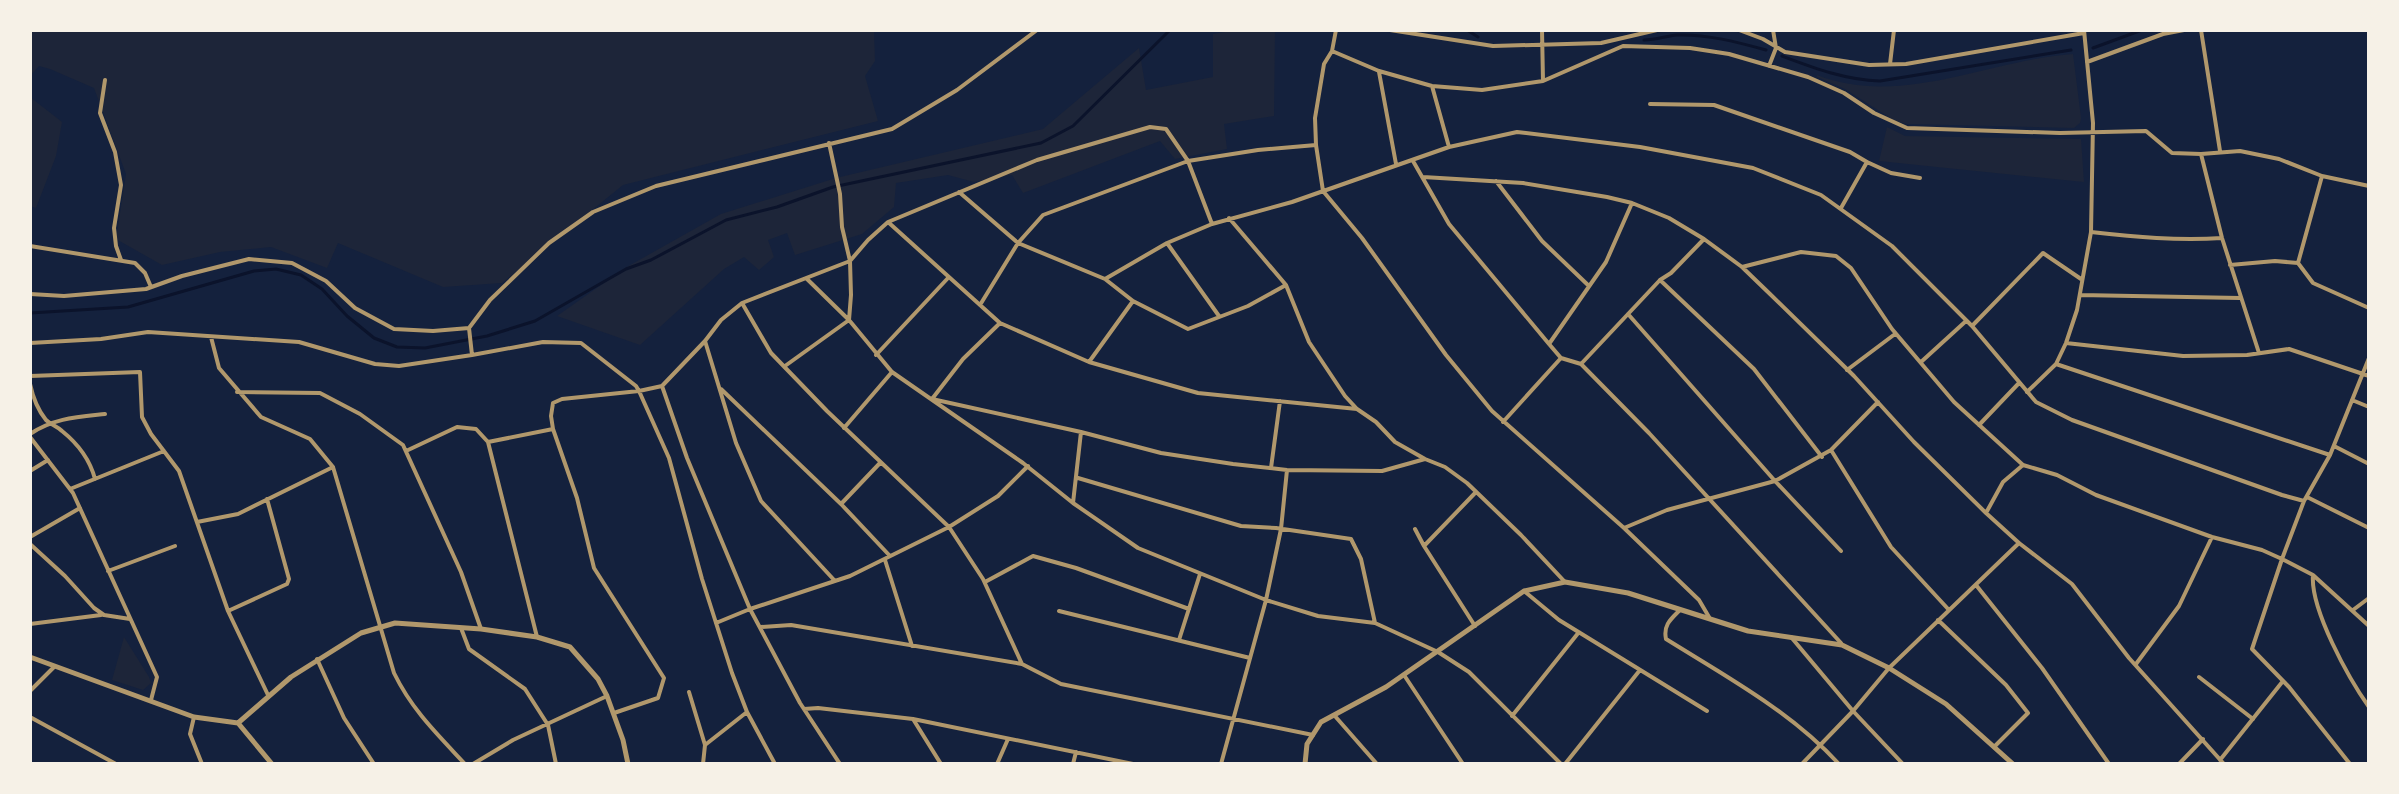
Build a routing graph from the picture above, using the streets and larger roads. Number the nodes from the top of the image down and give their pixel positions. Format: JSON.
{"nodes":[{"id":1,"x":1037,"y":30,"type":"edge"},
{"id":2,"x":1193,"y":30,"type":"edge"},
{"id":3,"x":1203,"y":30,"type":"edge"},
{"id":4,"x":1336,"y":30,"type":"edge"},
{"id":5,"x":1390,"y":30,"type":"edge"},
{"id":6,"x":1542,"y":30,"type":"edge"},
{"id":7,"x":1657,"y":30,"type":"edge"},
{"id":8,"x":1739,"y":30,"type":"edge"},
{"id":9,"x":1773,"y":30,"type":"edge"},
{"id":10,"x":1894,"y":30,"type":"edge"},
{"id":11,"x":2184,"y":30,"type":"edge"},
{"id":12,"x":2201,"y":30,"type":"edge"},
{"id":13,"x":2084,"y":32,"type":"edge"},
{"id":14,"x":1541,"y":45,"type":"junction"},
{"id":15,"x":1776,"y":48,"type":"junction"},
{"id":16,"x":1332,"y":51,"type":"junction"},
{"id":17,"x":2087,"y":62,"type":"junction"},
{"id":18,"x":1890,"y":64,"type":"junction"},
{"id":19,"x":1769,"y":66,"type":"junction"},
{"id":20,"x":1379,"y":71,"type":"junction"},
{"id":21,"x":105,"y":80,"type":"dead end"},
{"id":22,"x":1543,"y":81,"type":"junction"},
{"id":23,"x":1432,"y":86,"type":"junction"},
{"id":24,"x":1650,"y":104,"type":"dead end"},
{"id":25,"x":2093,"y":132,"type":"junction"},
{"id":26,"x":829,"y":143,"type":"junction"},
{"id":27,"x":1316,"y":145,"type":"junction"},
{"id":28,"x":1449,"y":147,"type":"junction"},
{"id":29,"x":2220,"y":151,"type":"junction"},
{"id":30,"x":2201,"y":154,"type":"junction"},
{"id":31,"x":1188,"y":161,"type":"junction"},
{"id":32,"x":1413,"y":161,"type":"junction"},
{"id":33,"x":1867,"y":162,"type":"junction"},
{"id":34,"x":1396,"y":164,"type":"junction"},
{"id":35,"x":2322,"y":176,"type":"junction"},
{"id":36,"x":1423,"y":177,"type":"junction"},
{"id":37,"x":1920,"y":178,"type":"dead end"},
{"id":38,"x":1496,"y":181,"type":"junction"},
{"id":39,"x":2369,"y":186,"type":"edge"},
{"id":40,"x":959,"y":191,"type":"junction"},
{"id":41,"x":1323,"y":191,"type":"junction"},
{"id":42,"x":1632,"y":203,"type":"junction"},
{"id":43,"x":1840,"y":209,"type":"junction"},
{"id":44,"x":1229,"y":218,"type":"junction"},
{"id":45,"x":888,"y":222,"type":"junction"},
{"id":46,"x":1212,"y":224,"type":"junction"},
{"id":47,"x":2091,"y":232,"type":"junction"},
{"id":48,"x":2222,"y":238,"type":"junction"},
{"id":49,"x":1704,"y":239,"type":"junction"},
{"id":50,"x":1018,"y":243,"type":"junction"},
{"id":51,"x":1167,"y":243,"type":"junction"},
{"id":52,"x":30,"y":246,"type":"edge"},
{"id":53,"x":121,"y":260,"type":"junction"},
{"id":54,"x":850,"y":261,"type":"junction"},
{"id":55,"x":2298,"y":263,"type":"junction"},
{"id":56,"x":2230,"y":265,"type":"junction"},
{"id":57,"x":1742,"y":267,"type":"junction"},
{"id":58,"x":949,"y":277,"type":"junction"},
{"id":59,"x":807,"y":279,"type":"junction"},
{"id":60,"x":1105,"y":279,"type":"junction"},
{"id":61,"x":2081,"y":279,"type":"junction"},
{"id":62,"x":1660,"y":280,"type":"junction"},
{"id":63,"x":1286,"y":285,"type":"junction"},
{"id":64,"x":1589,"y":286,"type":"junction"},
{"id":65,"x":151,"y":287,"type":"junction"},
{"id":66,"x":30,"y":294,"type":"edge"},
{"id":67,"x":2080,"y":295,"type":"junction"},
{"id":68,"x":2240,"y":298,"type":"junction"},
{"id":69,"x":1133,"y":301,"type":"junction"},
{"id":70,"x":742,"y":303,"type":"junction"},
{"id":71,"x":980,"y":305,"type":"junction"},
{"id":72,"x":2369,"y":308,"type":"edge"},
{"id":73,"x":1628,"y":314,"type":"junction"},
{"id":74,"x":1220,"y":316,"type":"junction"},
{"id":75,"x":849,"y":320,"type":"junction"},
{"id":76,"x":1966,"y":321,"type":"junction"},
{"id":77,"x":1000,"y":323,"type":"junction"},
{"id":78,"x":1972,"y":326,"type":"junction"},
{"id":79,"x":469,"y":328,"type":"junction"},
{"id":80,"x":1895,"y":334,"type":"junction"},
{"id":81,"x":211,"y":336,"type":"junction"},
{"id":82,"x":705,"y":341,"type":"junction"},
{"id":83,"x":30,"y":343,"type":"edge"},
{"id":84,"x":2066,"y":343,"type":"junction"},
{"id":85,"x":1549,"y":344,"type":"junction"},
{"id":86,"x":2259,"y":353,"type":"junction"},
{"id":87,"x":472,"y":355,"type":"junction"},
{"id":88,"x":876,"y":355,"type":"junction"},
{"id":89,"x":1561,"y":358,"type":"junction"},
{"id":90,"x":2369,"y":358,"type":"edge"},
{"id":91,"x":1089,"y":362,"type":"junction"},
{"id":92,"x":1920,"y":362,"type":"junction"},
{"id":93,"x":1581,"y":364,"type":"junction"},
{"id":94,"x":2056,"y":364,"type":"junction"},
{"id":95,"x":784,"y":366,"type":"junction"},
{"id":96,"x":1847,"y":370,"type":"junction"},
{"id":97,"x":892,"y":372,"type":"junction"},
{"id":98,"x":2362,"y":374,"type":"junction"},
{"id":99,"x":30,"y":376,"type":"edge"},
{"id":100,"x":2369,"y":376,"type":"edge"},
{"id":101,"x":2019,"y":383,"type":"junction"},
{"id":102,"x":30,"y":384,"type":"edge"},
{"id":103,"x":662,"y":386,"type":"junction"},
{"id":104,"x":719,"y":387,"type":"junction"},
{"id":105,"x":639,"y":391,"type":"junction"},
{"id":106,"x":237,"y":392,"type":"junction"},
{"id":107,"x":2027,"y":392,"type":"junction"},
{"id":108,"x":932,"y":399,"type":"junction"},
{"id":109,"x":2352,"y":400,"type":"junction"},
{"id":110,"x":1280,"y":401,"type":"junction"},
{"id":111,"x":1878,"y":402,"type":"junction"},
{"id":112,"x":2369,"y":407,"type":"edge"},
{"id":113,"x":1357,"y":409,"type":"junction"},
{"id":114,"x":105,"y":414,"type":"dead end"},
{"id":115,"x":1503,"y":422,"type":"junction"},
{"id":116,"x":49,"y":423,"type":"junction"},
{"id":117,"x":1979,"y":425,"type":"junction"},
{"id":118,"x":844,"y":428,"type":"junction"},
{"id":119,"x":553,"y":429,"type":"junction"},
{"id":120,"x":1081,"y":432,"type":"junction"},
{"id":121,"x":30,"y":436,"type":"edge"},
{"id":122,"x":488,"y":442,"type":"junction"},
{"id":123,"x":2334,"y":446,"type":"junction"},
{"id":124,"x":1831,"y":450,"type":"junction"},
{"id":125,"x":164,"y":451,"type":"junction"},
{"id":126,"x":406,"y":451,"type":"junction"},
{"id":127,"x":2330,"y":455,"type":"junction"},
{"id":128,"x":1822,"y":457,"type":"junction"},
{"id":129,"x":1425,"y":459,"type":"junction"},
{"id":130,"x":48,"y":460,"type":"junction"},
{"id":131,"x":880,"y":463,"type":"junction"},
{"id":132,"x":2369,"y":464,"type":"edge"},
{"id":133,"x":2023,"y":465,"type":"junction"},
{"id":134,"x":1028,"y":466,"type":"junction"},
{"id":135,"x":333,"y":467,"type":"junction"},
{"id":136,"x":1271,"y":468,"type":"junction"},
{"id":137,"x":1287,"y":470,"type":"junction"},
{"id":138,"x":30,"y":471,"type":"edge"},
{"id":139,"x":1078,"y":478,"type":"junction"},
{"id":140,"x":95,"y":479,"type":"junction"},
{"id":141,"x":1775,"y":481,"type":"junction"},
{"id":142,"x":70,"y":489,"type":"junction"},
{"id":143,"x":1476,"y":492,"type":"junction"},
{"id":144,"x":1708,"y":498,"type":"junction"},
{"id":145,"x":267,"y":499,"type":"junction"},
{"id":146,"x":2305,"y":499,"type":"junction"},
{"id":147,"x":1073,"y":503,"type":"junction"},
{"id":148,"x":841,"y":504,"type":"junction"},
{"id":149,"x":80,"y":507,"type":"junction"},
{"id":150,"x":1986,"y":513,"type":"junction"},
{"id":151,"x":197,"y":522,"type":"junction"},
{"id":152,"x":949,"y":527,"type":"junction"},
{"id":153,"x":1624,"y":528,"type":"junction"},
{"id":154,"x":2369,"y":528,"type":"edge"},
{"id":155,"x":1281,"y":529,"type":"junction"},
{"id":156,"x":1415,"y":529,"type":"dead end"},
{"id":157,"x":30,"y":537,"type":"edge"},
{"id":158,"x":2212,"y":537,"type":"junction"},
{"id":159,"x":2019,"y":543,"type":"junction"},
{"id":160,"x":30,"y":544,"type":"edge"},
{"id":161,"x":175,"y":546,"type":"dead end"},
{"id":162,"x":1424,"y":546,"type":"junction"},
{"id":163,"x":1841,"y":551,"type":"dead end"},
{"id":164,"x":890,"y":556,"type":"junction"},
{"id":165,"x":884,"y":559,"type":"junction"},
{"id":166,"x":2282,"y":559,"type":"junction"},
{"id":167,"x":108,"y":571,"type":"junction"},
{"id":168,"x":1200,"y":574,"type":"junction"},
{"id":169,"x":2313,"y":575,"type":"junction"},
{"id":170,"x":835,"y":581,"type":"junction"},
{"id":171,"x":985,"y":582,"type":"junction"},
{"id":172,"x":1565,"y":582,"type":"junction"},
{"id":173,"x":1976,"y":585,"type":"junction"},
{"id":174,"x":1524,"y":591,"type":"junction"},
{"id":175,"x":2369,"y":598,"type":"edge"},
{"id":176,"x":1266,"y":600,"type":"junction"},
{"id":177,"x":750,"y":609,"type":"junction"},
{"id":178,"x":1189,"y":609,"type":"junction"},
{"id":179,"x":1680,"y":609,"type":"junction"},
{"id":180,"x":1949,"y":610,"type":"junction"},
{"id":181,"x":2353,"y":610,"type":"junction"},
{"id":182,"x":228,"y":611,"type":"junction"},
{"id":183,"x":1059,"y":611,"type":"dead end"},
{"id":184,"x":104,"y":615,"type":"junction"},
{"id":185,"x":130,"y":619,"type":"junction"},
{"id":186,"x":1711,"y":619,"type":"junction"},
{"id":187,"x":1938,"y":620,"type":"junction"},
{"id":188,"x":716,"y":623,"type":"junction"},
{"id":189,"x":1375,"y":623,"type":"junction"},
{"id":190,"x":30,"y":624,"type":"edge"},
{"id":191,"x":382,"y":626,"type":"junction"},
{"id":192,"x":1475,"y":626,"type":"junction"},
{"id":193,"x":2369,"y":626,"type":"edge"},
{"id":194,"x":761,"y":627,"type":"junction"},
{"id":195,"x":461,"y":628,"type":"junction"},
{"id":196,"x":481,"y":629,"type":"junction"},
{"id":197,"x":1579,"y":632,"type":"junction"},
{"id":198,"x":537,"y":637,"type":"junction"},
{"id":199,"x":1791,"y":637,"type":"junction"},
{"id":200,"x":1179,"y":640,"type":"junction"},
{"id":201,"x":1842,"y":645,"type":"junction"},
{"id":202,"x":912,"y":646,"type":"junction"},
{"id":203,"x":1438,"y":652,"type":"junction"},
{"id":204,"x":30,"y":657,"type":"edge"},
{"id":205,"x":1250,"y":658,"type":"junction"},
{"id":206,"x":317,"y":659,"type":"junction"},
{"id":207,"x":1022,"y":664,"type":"junction"},
{"id":208,"x":2136,"y":664,"type":"junction"},
{"id":209,"x":54,"y":667,"type":"junction"},
{"id":210,"x":1889,"y":668,"type":"junction"},
{"id":211,"x":1640,"y":670,"type":"junction"},
{"id":212,"x":1404,"y":675,"type":"junction"},
{"id":213,"x":2199,"y":677,"type":"dead end"},
{"id":214,"x":2283,"y":681,"type":"junction"},
{"id":215,"x":30,"y":691,"type":"edge"},
{"id":216,"x":689,"y":692,"type":"dead end"},
{"id":217,"x":268,"y":695,"type":"junction"},
{"id":218,"x":607,"y":696,"type":"junction"},
{"id":219,"x":151,"y":700,"type":"junction"},
{"id":220,"x":2369,"y":707,"type":"edge"},
{"id":221,"x":804,"y":709,"type":"junction"},
{"id":222,"x":1707,"y":711,"type":"dead end"},
{"id":223,"x":1853,"y":711,"type":"junction"},
{"id":224,"x":747,"y":712,"type":"junction"},
{"id":225,"x":614,"y":713,"type":"junction"},
{"id":226,"x":1334,"y":715,"type":"junction"},
{"id":227,"x":1512,"y":716,"type":"junction"},
{"id":228,"x":30,"y":717,"type":"edge"},
{"id":229,"x":194,"y":717,"type":"junction"},
{"id":230,"x":913,"y":719,"type":"junction"},
{"id":231,"x":1233,"y":719,"type":"junction"},
{"id":232,"x":2253,"y":719,"type":"junction"},
{"id":233,"x":238,"y":723,"type":"junction"},
{"id":234,"x":548,"y":725,"type":"junction"},
{"id":235,"x":1313,"y":735,"type":"junction"},
{"id":236,"x":1008,"y":739,"type":"junction"},
{"id":237,"x":2203,"y":739,"type":"junction"},
{"id":238,"x":1820,"y":744,"type":"junction"},
{"id":239,"x":705,"y":745,"type":"junction"},
{"id":240,"x":1995,"y":746,"type":"junction"},
{"id":241,"x":1076,"y":752,"type":"junction"},
{"id":242,"x":2222,"y":762,"type":"edge"},
{"id":243,"x":373,"y":763,"type":"edge"},
{"id":244,"x":116,"y":764,"type":"edge"},
{"id":245,"x":202,"y":764,"type":"edge"},
{"id":246,"x":272,"y":764,"type":"edge"},
{"id":247,"x":465,"y":764,"type":"edge"},
{"id":248,"x":473,"y":764,"type":"edge"},
{"id":249,"x":556,"y":764,"type":"edge"},
{"id":250,"x":628,"y":764,"type":"edge"},
{"id":251,"x":703,"y":764,"type":"edge"},
{"id":252,"x":775,"y":764,"type":"edge"},
{"id":253,"x":840,"y":764,"type":"edge"},
{"id":254,"x":941,"y":764,"type":"edge"},
{"id":255,"x":997,"y":764,"type":"edge"},
{"id":256,"x":1073,"y":764,"type":"edge"},
{"id":257,"x":1133,"y":764,"type":"edge"},
{"id":258,"x":1221,"y":764,"type":"edge"},
{"id":259,"x":1305,"y":764,"type":"edge"},
{"id":260,"x":1377,"y":764,"type":"edge"},
{"id":261,"x":1463,"y":764,"type":"edge"},
{"id":262,"x":1563,"y":764,"type":"edge"},
{"id":263,"x":1802,"y":764,"type":"edge"},
{"id":264,"x":1839,"y":764,"type":"edge"},
{"id":265,"x":1903,"y":764,"type":"edge"},
{"id":266,"x":2013,"y":764,"type":"edge"},
{"id":267,"x":2109,"y":764,"type":"edge"},
{"id":268,"x":2179,"y":764,"type":"edge"},
{"id":269,"x":2350,"y":764,"type":"edge"}],
"edges":[{"from":1,"to":26,"type":"street"},
{"from":2,"to":3,"type":"street"},
{"from":4,"to":16,"type":"street"},
{"from":5,"to":14,"type":"street"},
{"from":6,"to":14,"type":"street"},
{"from":7,"to":14,"type":"street"},
{"from":8,"to":15,"type":"street"},
{"from":9,"to":15,"type":"street"},
{"from":10,"to":18,"type":"street"},
{"from":11,"to":17,"type":"street"},
{"from":12,"to":29,"type":"street"},
{"from":13,"to":17,"type":"street"},
{"from":13,"to":18,"type":"street"},
{"from":14,"to":22,"type":"street"},
{"from":15,"to":18,"type":"street"},
{"from":15,"to":19,"type":"street"},
{"from":16,"to":20,"type":"street"},
{"from":16,"to":27,"type":"street"},
{"from":17,"to":25,"type":"street"},
{"from":19,"to":22,"type":"street"},
{"from":19,"to":25,"type":"street"},
{"from":20,"to":23,"type":"street"},
{"from":20,"to":34,"type":"street"},
{"from":21,"to":53,"type":"street"},
{"from":22,"to":23,"type":"street"},
{"from":23,"to":28,"type":"street"},
{"from":24,"to":33,"type":"street"},
{"from":25,"to":30,"type":"street"},
{"from":25,"to":47,"type":"street"},
{"from":26,"to":54,"type":"street"},
{"from":26,"to":79,"type":"street"},
{"from":27,"to":31,"type":"street"},
{"from":27,"to":41,"type":"street"},
{"from":28,"to":32,"type":"street"},
{"from":28,"to":43,"type":"street"},
{"from":29,"to":30,"type":"street"},
{"from":29,"to":35,"type":"street"},
{"from":30,"to":48,"type":"street"},
{"from":31,"to":40,"type":"street"},
{"from":31,"to":46,"type":"street"},
{"from":31,"to":50,"type":"street"},
{"from":32,"to":34,"type":"street"},
{"from":32,"to":36,"type":"street"},
{"from":33,"to":37,"type":"street"},
{"from":33,"to":43,"type":"street"},
{"from":34,"to":41,"type":"street"},
{"from":35,"to":39,"type":"street"},
{"from":35,"to":55,"type":"street"},
{"from":36,"to":38,"type":"street"},
{"from":36,"to":85,"type":"street"},
{"from":38,"to":42,"type":"street"},
{"from":38,"to":64,"type":"street"},
{"from":40,"to":45,"type":"street"},
{"from":40,"to":50,"type":"street"},
{"from":41,"to":44,"type":"street"},
{"from":41,"to":115,"type":"street"},
{"from":42,"to":49,"type":"street"},
{"from":42,"to":64,"type":"street"},
{"from":43,"to":76,"type":"street"},
{"from":44,"to":46,"type":"street"},
{"from":44,"to":63,"type":"street"},
{"from":45,"to":54,"type":"street"},
{"from":45,"to":58,"type":"street"},
{"from":46,"to":51,"type":"street"},
{"from":47,"to":48,"type":"street"},
{"from":47,"to":61,"type":"street"},
{"from":48,"to":56,"type":"street"},
{"from":49,"to":57,"type":"street"},
{"from":49,"to":62,"type":"street"},
{"from":50,"to":60,"type":"street"},
{"from":50,"to":71,"type":"street"},
{"from":51,"to":60,"type":"street"},
{"from":51,"to":74,"type":"street"},
{"from":52,"to":53,"type":"street"},
{"from":53,"to":65,"type":"street"},
{"from":54,"to":59,"type":"street"},
{"from":54,"to":75,"type":"street"},
{"from":55,"to":56,"type":"street"},
{"from":55,"to":72,"type":"street"},
{"from":56,"to":68,"type":"street"},
{"from":57,"to":80,"type":"street"},
{"from":57,"to":96,"type":"street"},
{"from":58,"to":71,"type":"street"},
{"from":58,"to":88,"type":"street"},
{"from":59,"to":70,"type":"street"},
{"from":59,"to":75,"type":"street"},
{"from":60,"to":69,"type":"street"},
{"from":61,"to":67,"type":"street"},
{"from":61,"to":78,"type":"street"},
{"from":62,"to":73,"type":"street"},
{"from":62,"to":128,"type":"street"},
{"from":63,"to":74,"type":"street"},
{"from":63,"to":113,"type":"street"},
{"from":64,"to":85,"type":"street"},
{"from":65,"to":66,"type":"street"},
{"from":65,"to":79,"type":"street"},
{"from":67,"to":68,"type":"street"},
{"from":67,"to":84,"type":"street"},
{"from":68,"to":86,"type":"street"},
{"from":69,"to":74,"type":"street"},
{"from":69,"to":91,"type":"street"},
{"from":70,"to":82,"type":"street"},
{"from":70,"to":95,"type":"street"},
{"from":71,"to":77,"type":"street"},
{"from":73,"to":93,"type":"street"},
{"from":73,"to":141,"type":"street"},
{"from":75,"to":88,"type":"street"},
{"from":75,"to":95,"type":"street"},
{"from":76,"to":78,"type":"street"},
{"from":76,"to":92,"type":"street"},
{"from":77,"to":91,"type":"street"},
{"from":77,"to":108,"type":"street"},
{"from":78,"to":101,"type":"street"},
{"from":79,"to":87,"type":"street"},
{"from":80,"to":92,"type":"street"},
{"from":80,"to":96,"type":"street"},
{"from":81,"to":83,"type":"street"},
{"from":81,"to":87,"type":"street"},
{"from":81,"to":106,"type":"street"},
{"from":82,"to":103,"type":"street"},
{"from":82,"to":104,"type":"street"},
{"from":84,"to":86,"type":"street"},
{"from":84,"to":94,"type":"street"},
{"from":85,"to":89,"type":"street"},
{"from":86,"to":98,"type":"street"},
{"from":87,"to":105,"type":"street"},
{"from":88,"to":97,"type":"street"},
{"from":89,"to":93,"type":"street"},
{"from":89,"to":115,"type":"street"},
{"from":90,"to":98,"type":"street"},
{"from":91,"to":110,"type":"street"},
{"from":92,"to":117,"type":"street"},
{"from":93,"to":144,"type":"street"},
{"from":94,"to":107,"type":"street"},
{"from":94,"to":127,"type":"street"},
{"from":95,"to":118,"type":"street"},
{"from":96,"to":111,"type":"street"},
{"from":97,"to":108,"type":"street"},
{"from":97,"to":118,"type":"street"},
{"from":98,"to":100,"type":"street"},
{"from":98,"to":109,"type":"street"},
{"from":99,"to":125,"type":"street"},
{"from":101,"to":107,"type":"street"},
{"from":101,"to":117,"type":"street"},
{"from":102,"to":116,"type":"street"},
{"from":103,"to":105,"type":"street"},
{"from":103,"to":177,"type":"street"},
{"from":104,"to":148,"type":"street"},
{"from":104,"to":170,"type":"street"},
{"from":105,"to":119,"type":"street"},
{"from":105,"to":188,"type":"street"},
{"from":106,"to":126,"type":"street"},
{"from":106,"to":135,"type":"street"},
{"from":107,"to":146,"type":"street"},
{"from":108,"to":120,"type":"street"},
{"from":108,"to":134,"type":"street"},
{"from":109,"to":112,"type":"street"},
{"from":109,"to":123,"type":"street"},
{"from":110,"to":113,"type":"street"},
{"from":110,"to":136,"type":"street"},
{"from":111,"to":124,"type":"street"},
{"from":111,"to":150,"type":"street"},
{"from":113,"to":129,"type":"street"},
{"from":114,"to":116,"type":"street"},
{"from":115,"to":153,"type":"street"},
{"from":116,"to":121,"type":"street"},
{"from":116,"to":140,"type":"street"},
{"from":117,"to":133,"type":"street"},
{"from":118,"to":131,"type":"street"},
{"from":119,"to":122,"type":"street"},
{"from":119,"to":225,"type":"street"},
{"from":120,"to":136,"type":"street"},
{"from":120,"to":139,"type":"street"},
{"from":121,"to":130,"type":"street"},
{"from":122,"to":126,"type":"street"},
{"from":122,"to":198,"type":"street"},
{"from":123,"to":127,"type":"street"},
{"from":123,"to":132,"type":"street"},
{"from":124,"to":128,"type":"street"},
{"from":124,"to":180,"type":"street"},
{"from":125,"to":140,"type":"street"},
{"from":125,"to":151,"type":"street"},
{"from":126,"to":196,"type":"street"},
{"from":127,"to":146,"type":"street"},
{"from":128,"to":141,"type":"street"},
{"from":129,"to":137,"type":"street"},
{"from":129,"to":143,"type":"street"},
{"from":130,"to":138,"type":"street"},
{"from":130,"to":142,"type":"street"},
{"from":131,"to":148,"type":"street"},
{"from":131,"to":152,"type":"street"},
{"from":133,"to":150,"type":"street"},
{"from":133,"to":158,"type":"street"},
{"from":134,"to":147,"type":"street"},
{"from":134,"to":152,"type":"street"},
{"from":135,"to":145,"type":"street"},
{"from":135,"to":191,"type":"street"},
{"from":136,"to":137,"type":"street"},
{"from":137,"to":155,"type":"street"},
{"from":139,"to":147,"type":"street"},
{"from":139,"to":155,"type":"street"},
{"from":140,"to":142,"type":"street"},
{"from":141,"to":144,"type":"street"},
{"from":141,"to":163,"type":"street"},
{"from":142,"to":149,"type":"street"},
{"from":143,"to":162,"type":"street"},
{"from":143,"to":172,"type":"street"},
{"from":144,"to":153,"type":"street"},
{"from":144,"to":201,"type":"street"},
{"from":145,"to":151,"type":"street"},
{"from":145,"to":182,"type":"street"},
{"from":146,"to":154,"type":"street"},
{"from":146,"to":166,"type":"street"},
{"from":147,"to":168,"type":"street"},
{"from":148,"to":164,"type":"street"},
{"from":149,"to":157,"type":"street"},
{"from":149,"to":167,"type":"street"},
{"from":150,"to":159,"type":"street"},
{"from":151,"to":182,"type":"street"},
{"from":152,"to":164,"type":"street"},
{"from":152,"to":171,"type":"street"},
{"from":153,"to":186,"type":"street"},
{"from":155,"to":176,"type":"street"},
{"from":155,"to":189,"type":"street"},
{"from":156,"to":162,"type":"street"},
{"from":158,"to":166,"type":"street"},
{"from":158,"to":208,"type":"street"},
{"from":159,"to":173,"type":"street"},
{"from":159,"to":208,"type":"street"},
{"from":160,"to":184,"type":"street"},
{"from":161,"to":167,"type":"street"},
{"from":162,"to":192,"type":"street"},
{"from":164,"to":165,"type":"street"},
{"from":165,"to":170,"type":"street"},
{"from":165,"to":202,"type":"street"},
{"from":166,"to":169,"type":"street"},
{"from":166,"to":214,"type":"street"},
{"from":167,"to":185,"type":"street"},
{"from":168,"to":176,"type":"street"},
{"from":168,"to":178,"type":"street"},
{"from":169,"to":181,"type":"street"},
{"from":169,"to":220,"type":"street"},
{"from":170,"to":177,"type":"street"},
{"from":171,"to":178,"type":"street"},
{"from":171,"to":207,"type":"street"},
{"from":172,"to":174,"type":"street"},
{"from":172,"to":179,"type":"street"},
{"from":173,"to":180,"type":"street"},
{"from":173,"to":267,"type":"street"},
{"from":174,"to":192,"type":"street"},
{"from":174,"to":197,"type":"street"},
{"from":175,"to":181,"type":"street"},
{"from":176,"to":189,"type":"street"},
{"from":176,"to":205,"type":"street"},
{"from":177,"to":188,"type":"street"},
{"from":177,"to":194,"type":"street"},
{"from":178,"to":200,"type":"street"},
{"from":179,"to":186,"type":"street"},
{"from":179,"to":238,"type":"street"},
{"from":180,"to":187,"type":"street"},
{"from":181,"to":193,"type":"street"},
{"from":182,"to":217,"type":"street"},
{"from":183,"to":200,"type":"street"},
{"from":184,"to":185,"type":"street"},
{"from":184,"to":190,"type":"street"},
{"from":185,"to":219,"type":"street"},
{"from":186,"to":199,"type":"street"},
{"from":187,"to":210,"type":"street"},
{"from":187,"to":240,"type":"street"},
{"from":188,"to":224,"type":"street"},
{"from":189,"to":203,"type":"street"},
{"from":191,"to":195,"type":"street"},
{"from":191,"to":206,"type":"street"},
{"from":191,"to":247,"type":"street"},
{"from":192,"to":203,"type":"street"},
{"from":194,"to":202,"type":"street"},
{"from":194,"to":221,"type":"street"},
{"from":195,"to":196,"type":"street"},
{"from":195,"to":234,"type":"street"},
{"from":196,"to":198,"type":"street"},
{"from":197,"to":211,"type":"street"},
{"from":197,"to":227,"type":"street"},
{"from":198,"to":218,"type":"street"},
{"from":199,"to":201,"type":"street"},
{"from":199,"to":223,"type":"street"},
{"from":200,"to":205,"type":"street"},
{"from":201,"to":210,"type":"street"},
{"from":202,"to":207,"type":"street"},
{"from":203,"to":212,"type":"street"},
{"from":203,"to":227,"type":"street"},
{"from":204,"to":209,"type":"street"},
{"from":205,"to":231,"type":"street"},
{"from":206,"to":217,"type":"street"},
{"from":206,"to":243,"type":"street"},
{"from":207,"to":231,"type":"street"},
{"from":208,"to":237,"type":"street"},
{"from":209,"to":215,"type":"street"},
{"from":209,"to":219,"type":"street"},
{"from":210,"to":223,"type":"street"},
{"from":210,"to":240,"type":"street"},
{"from":211,"to":222,"type":"street"},
{"from":211,"to":262,"type":"street"},
{"from":212,"to":226,"type":"street"},
{"from":212,"to":261,"type":"street"},
{"from":213,"to":232,"type":"street"},
{"from":214,"to":232,"type":"street"},
{"from":214,"to":269,"type":"street"},
{"from":216,"to":239,"type":"street"},
{"from":217,"to":233,"type":"street"},
{"from":218,"to":225,"type":"street"},
{"from":218,"to":234,"type":"street"},
{"from":219,"to":229,"type":"street"},
{"from":221,"to":230,"type":"street"},
{"from":221,"to":253,"type":"street"},
{"from":223,"to":238,"type":"street"},
{"from":223,"to":265,"type":"street"},
{"from":224,"to":239,"type":"street"},
{"from":224,"to":252,"type":"street"},
{"from":225,"to":250,"type":"street"},
{"from":226,"to":235,"type":"street"},
{"from":226,"to":260,"type":"street"},
{"from":227,"to":262,"type":"street"},
{"from":228,"to":244,"type":"street"},
{"from":229,"to":233,"type":"street"},
{"from":229,"to":245,"type":"street"},
{"from":230,"to":236,"type":"street"},
{"from":230,"to":254,"type":"street"},
{"from":231,"to":235,"type":"street"},
{"from":231,"to":258,"type":"street"},
{"from":232,"to":242,"type":"street"},
{"from":233,"to":246,"type":"street"},
{"from":234,"to":248,"type":"street"},
{"from":234,"to":249,"type":"street"},
{"from":235,"to":259,"type":"street"},
{"from":236,"to":241,"type":"street"},
{"from":236,"to":255,"type":"street"},
{"from":237,"to":242,"type":"street"},
{"from":237,"to":268,"type":"street"},
{"from":238,"to":263,"type":"street"},
{"from":238,"to":264,"type":"street"},
{"from":239,"to":251,"type":"street"},
{"from":240,"to":266,"type":"street"},
{"from":241,"to":256,"type":"street"},
{"from":241,"to":257,"type":"street"}]}
